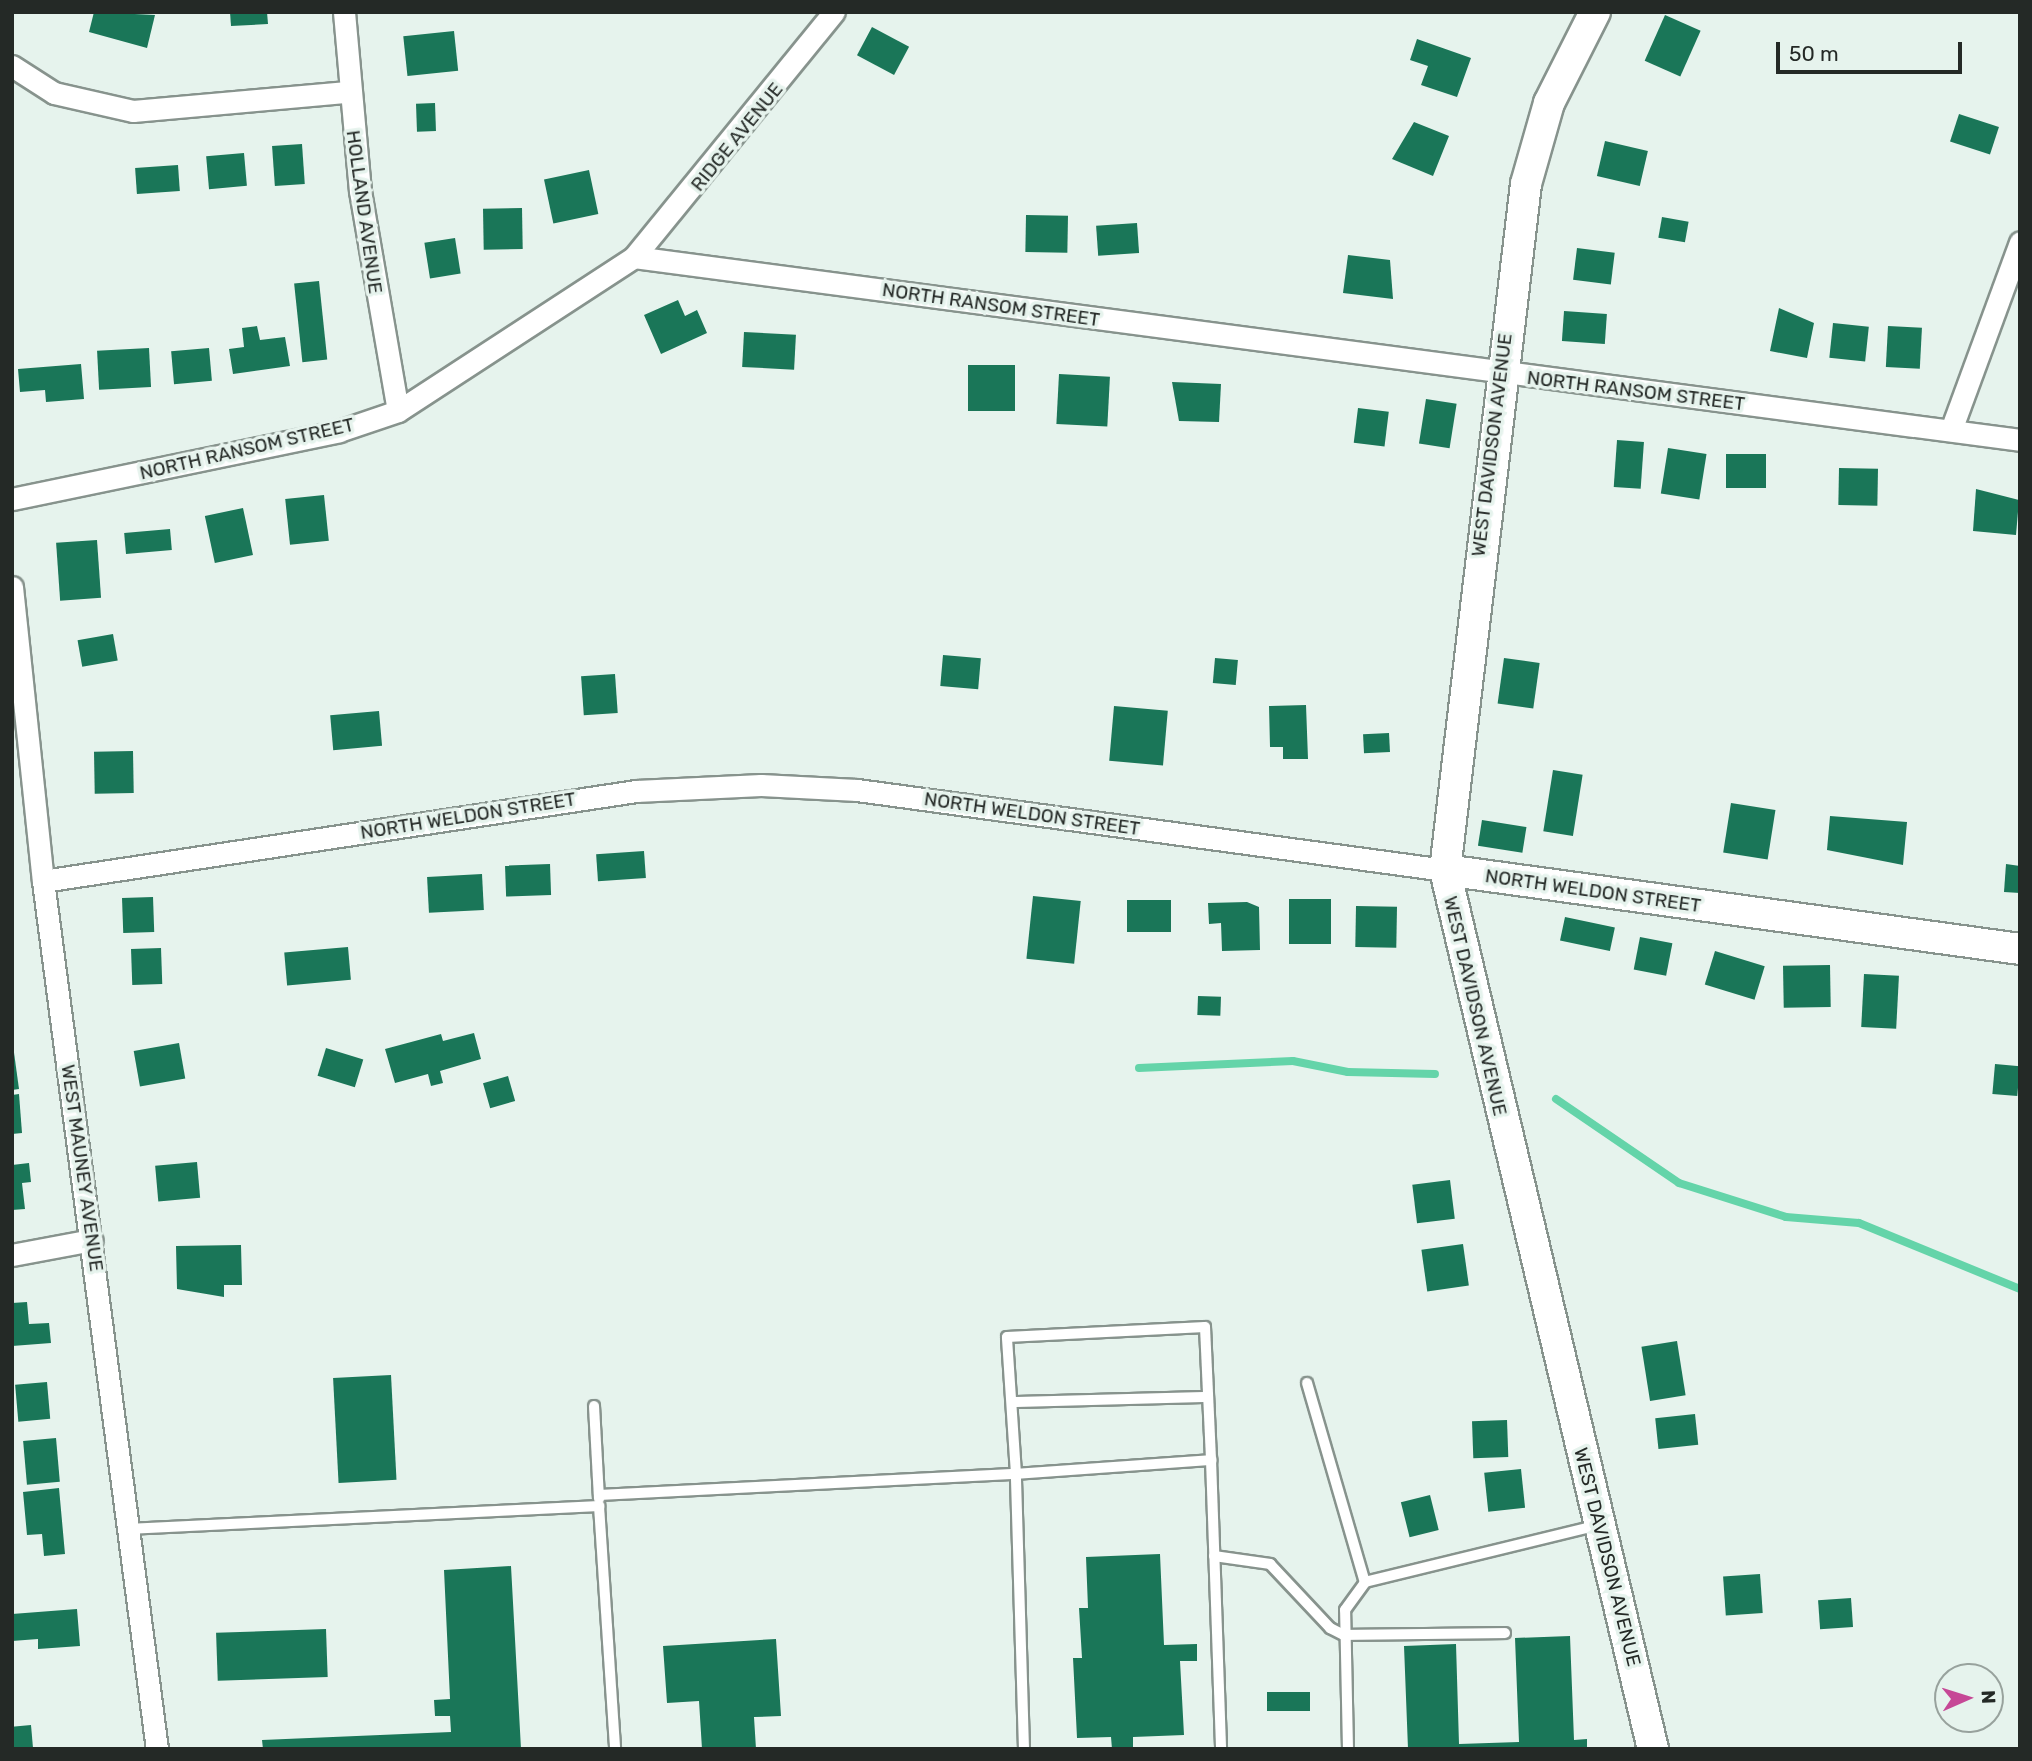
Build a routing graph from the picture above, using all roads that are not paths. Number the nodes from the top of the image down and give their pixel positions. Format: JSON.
{"nodes":[{"id":1,"x":344,"y":12,"type":"edge"},
{"id":2,"x":834,"y":12,"type":"edge"},
{"id":3,"x":1595,"y":12,"type":"edge"},
{"id":4,"x":12,"y":65,"type":"edge"},
{"id":5,"x":347,"y":92,"type":"junction"},
{"id":6,"x":2020,"y":242,"type":"edge"},
{"id":7,"x":634,"y":257,"type":"junction"},
{"id":8,"x":1501,"y":374,"type":"junction"},
{"id":9,"x":398,"y":411,"type":"junction"},
{"id":10,"x":1951,"y":430,"type":"junction"},
{"id":11,"x":2020,"y":440,"type":"edge"},
{"id":12,"x":12,"y":499,"type":"edge"},
{"id":13,"x":12,"y":587,"type":"edge"},
{"id":14,"x":1444,"y":870,"type":"junction"},
{"id":15,"x":43,"y":881,"type":"junction"},
{"id":16,"x":2020,"y":949,"type":"edge"},
{"id":17,"x":92,"y":1241,"type":"junction"},
{"id":18,"x":12,"y":1255,"type":"edge"},
{"id":19,"x":1307,"y":1383,"type":"dead end"},
{"id":20,"x":1208,"y":1397,"type":"junction"},
{"id":21,"x":1012,"y":1402,"type":"junction"},
{"id":22,"x":594,"y":1406,"type":"dead end"},
{"id":23,"x":1211,"y":1461,"type":"junction"},
{"id":24,"x":1016,"y":1474,"type":"junction"},
{"id":25,"x":599,"y":1500,"type":"junction"},
{"id":26,"x":1599,"y":1525,"type":"junction"},
{"id":27,"x":127,"y":1528,"type":"junction"},
{"id":28,"x":1214,"y":1556,"type":"junction"},
{"id":29,"x":1365,"y":1582,"type":"junction"},
{"id":30,"x":1505,"y":1633,"type":"dead end"},
{"id":31,"x":1345,"y":1634,"type":"junction"},
{"id":32,"x":157,"y":1749,"type":"edge"},
{"id":33,"x":615,"y":1749,"type":"edge"},
{"id":34,"x":1024,"y":1749,"type":"edge"},
{"id":35,"x":1221,"y":1749,"type":"edge"},
{"id":36,"x":1348,"y":1749,"type":"edge"},
{"id":37,"x":1653,"y":1749,"type":"edge"}],
"edges":[{"from":1,"to":5,"type":"street","name":"HOLLAND AVENUE"},
{"from":2,"to":7,"type":"street","name":"RIDGE AVENUE"},
{"from":3,"to":8,"type":"street","name":"WEST DAVIDSON AVENUE"},
{"from":4,"to":5,"type":"street"},
{"from":5,"to":9,"type":"street","name":"HOLLAND AVENUE"},
{"from":6,"to":10,"type":"street"},
{"from":7,"to":8,"type":"street","name":"NORTH RANSOM STREET"},
{"from":7,"to":9,"type":"street","name":"NORTH RANSOM STREET"},
{"from":8,"to":10,"type":"street","name":"NORTH RANSOM STREET"},
{"from":8,"to":14,"type":"street","name":"WEST DAVIDSON AVENUE"},
{"from":9,"to":12,"type":"street","name":"NORTH RANSOM STREET"},
{"from":10,"to":11,"type":"street","name":"NORTH RANSOM STREET"},
{"from":13,"to":15,"type":"street","name":"WEST MAUNEY AVENUE"},
{"from":14,"to":15,"type":"street","name":"NORTH WELDON STREET"},
{"from":14,"to":16,"type":"street","name":"NORTH WELDON STREET"},
{"from":14,"to":26,"type":"street","name":"WEST DAVIDSON AVENUE"},
{"from":15,"to":17,"type":"street","name":"WEST MAUNEY AVENUE"},
{"from":17,"to":18,"type":"street"},
{"from":17,"to":27,"type":"street","name":"WEST MAUNEY AVENUE"},
{"from":19,"to":29,"type":"lane"},
{"from":20,"to":21,"type":"lane"},
{"from":20,"to":21,"type":"lane"},
{"from":20,"to":23,"type":"lane"},
{"from":21,"to":24,"type":"lane"},
{"from":22,"to":25,"type":"lane"},
{"from":23,"to":24,"type":"lane"},
{"from":23,"to":28,"type":"lane"},
{"from":24,"to":25,"type":"lane"},
{"from":24,"to":34,"type":"lane"},
{"from":25,"to":27,"type":"lane"},
{"from":25,"to":33,"type":"lane"},
{"from":26,"to":29,"type":"lane"},
{"from":26,"to":37,"type":"street","name":"WEST DAVIDSON AVENUE"},
{"from":27,"to":32,"type":"street","name":"WEST MAUNEY AVENUE"},
{"from":28,"to":31,"type":"lane"},
{"from":28,"to":35,"type":"lane"},
{"from":29,"to":31,"type":"lane"},
{"from":30,"to":31,"type":"lane"},
{"from":31,"to":36,"type":"lane"}]}
